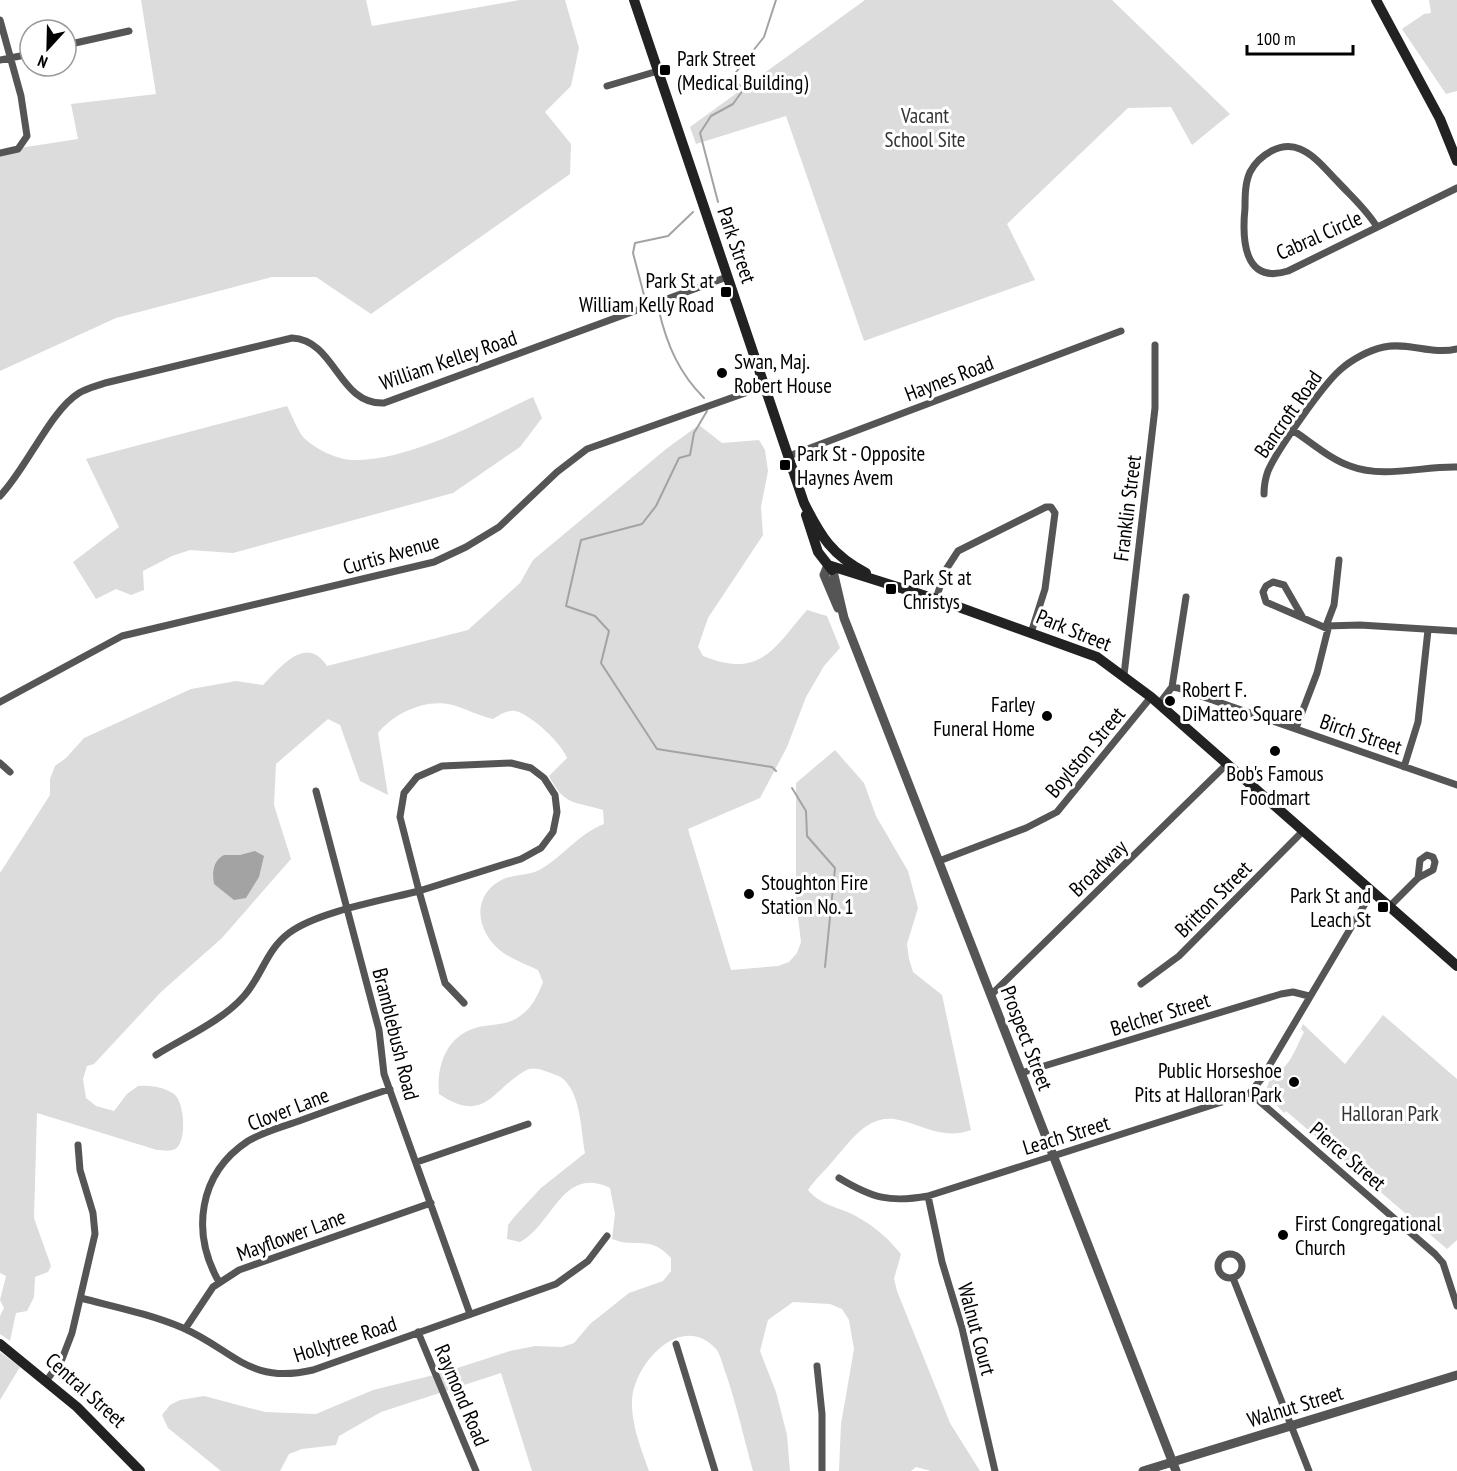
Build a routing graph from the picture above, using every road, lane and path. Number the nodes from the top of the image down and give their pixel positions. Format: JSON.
{"nodes":[{"id":1,"x":634,"y":0,"type":"edge"},
{"id":2,"x":1376,"y":0,"type":"edge"},
{"id":3,"x":0,"y":20,"type":"edge"},
{"id":4,"x":129,"y":31,"type":"dead end"},
{"id":5,"x":78,"y":42,"type":"edge"},
{"id":6,"x":18,"y":56,"type":"edge"},
{"id":7,"x":10,"y":58,"type":"junction"},
{"id":8,"x":0,"y":60,"type":"edge"},
{"id":9,"x":658,"y":71,"type":"junction"},
{"id":10,"x":607,"y":86,"type":"dead end"},
{"id":11,"x":1455,"y":149,"type":"edge"},
{"id":12,"x":0,"y":153,"type":"edge"},
{"id":13,"x":1457,"y":162,"type":"edge"},
{"id":14,"x":1457,"y":188,"type":"edge"},
{"id":15,"x":1377,"y":227,"type":"junction"},
{"id":16,"x":727,"y":277,"type":"junction"},
{"id":17,"x":1121,"y":331,"type":"dead end"},
{"id":18,"x":1155,"y":345,"type":"dead end"},
{"id":19,"x":1457,"y":349,"type":"edge"},
{"id":20,"x":765,"y":386,"type":"junction"},
{"id":21,"x":1294,"y":431,"type":"junction"},
{"id":22,"x":789,"y":456,"type":"junction"},
{"id":23,"x":1457,"y":467,"type":"edge"},
{"id":24,"x":1264,"y":494,"type":"dead end"},
{"id":25,"x":0,"y":496,"type":"edge"},
{"id":26,"x":804,"y":503,"type":"junction"},
{"id":27,"x":836,"y":554,"type":"junction"},
{"id":28,"x":1339,"y":560,"type":"dead end"},
{"id":29,"x":839,"y":572,"type":"junction"},
{"id":30,"x":896,"y":586,"type":"junction"},
{"id":31,"x":1186,"y":597,"type":"dead end"},
{"id":32,"x":936,"y":599,"type":"junction"},
{"id":33,"x":844,"y":618,"type":"junction"},
{"id":34,"x":1303,"y":618,"type":"junction"},
{"id":35,"x":1326,"y":626,"type":"junction"},
{"id":36,"x":1428,"y":630,"type":"junction"},
{"id":37,"x":1457,"y":631,"type":"edge"},
{"id":38,"x":1031,"y":633,"type":"junction"},
{"id":39,"x":1124,"y":675,"type":"junction"},
{"id":40,"x":1172,"y":687,"type":"junction"},
{"id":41,"x":1156,"y":701,"type":"junction"},
{"id":42,"x":0,"y":702,"type":"edge"},
{"id":43,"x":1296,"y":728,"type":"junction"},
{"id":44,"x":0,"y":763,"type":"edge"},
{"id":45,"x":1227,"y":764,"type":"junction"},
{"id":46,"x":1404,"y":767,"type":"junction"},
{"id":47,"x":10,"y":772,"type":"dead end"},
{"id":48,"x":1457,"y":785,"type":"edge"},
{"id":49,"x":316,"y":791,"type":"dead end"},
{"id":50,"x":1303,"y":831,"type":"junction"},
{"id":51,"x":939,"y":861,"type":"junction"},
{"id":52,"x":1418,"y":878,"type":"dead end"},
{"id":53,"x":419,"y":891,"type":"junction"},
{"id":54,"x":1372,"y":892,"type":"junction"},
{"id":55,"x":1389,"y":907,"type":"junction"},
{"id":56,"x":347,"y":911,"type":"junction"},
{"id":57,"x":1457,"y":966,"type":"edge"},
{"id":58,"x":1141,"y":984,"type":"dead end"},
{"id":59,"x":991,"y":995,"type":"junction"},
{"id":60,"x":1309,"y":996,"type":"junction"},
{"id":61,"x":464,"y":1003,"type":"dead end"},
{"id":62,"x":156,"y":1055,"type":"dead end"},
{"id":63,"x":1021,"y":1073,"type":"junction"},
{"id":64,"x":390,"y":1089,"type":"junction"},
{"id":65,"x":1250,"y":1093,"type":"junction"},
{"id":66,"x":528,"y":1124,"type":"dead end"},
{"id":67,"x":78,"y":1145,"type":"dead end"},
{"id":68,"x":1053,"y":1156,"type":"junction"},
{"id":69,"x":417,"y":1162,"type":"junction"},
{"id":70,"x":839,"y":1178,"type":"dead end"},
{"id":71,"x":928,"y":1196,"type":"junction"},
{"id":72,"x":431,"y":1203,"type":"junction"},
{"id":73,"x":607,"y":1236,"type":"dead end"},
{"id":74,"x":1233,"y":1278,"type":"dead end"},
{"id":75,"x":219,"y":1282,"type":"junction"},
{"id":76,"x":81,"y":1298,"type":"junction"},
{"id":77,"x":1457,"y":1306,"type":"edge"},
{"id":78,"x":470,"y":1314,"type":"junction"},
{"id":79,"x":185,"y":1329,"type":"junction"},
{"id":80,"x":418,"y":1332,"type":"junction"},
{"id":81,"x":0,"y":1344,"type":"edge"},
{"id":82,"x":676,"y":1344,"type":"dead end"},
{"id":83,"x":817,"y":1366,"type":"dead end"},
{"id":84,"x":1457,"y":1375,"type":"edge"},
{"id":85,"x":47,"y":1380,"type":"junction"},
{"id":86,"x":1292,"y":1426,"type":"junction"},
{"id":87,"x":1174,"y":1467,"type":"edge"},
{"id":88,"x":140,"y":1471,"type":"edge"},
{"id":89,"x":476,"y":1471,"type":"edge"},
{"id":90,"x":715,"y":1471,"type":"edge"},
{"id":91,"x":822,"y":1471,"type":"edge"},
{"id":92,"x":995,"y":1471,"type":"edge"},
{"id":93,"x":1143,"y":1471,"type":"edge"},
{"id":94,"x":1309,"y":1471,"type":"edge"}],
"edges":[{"from":1,"to":9,"type":"main road","name":"Park Street"},
{"from":2,"to":11,"type":"main road"},
{"from":3,"to":7,"type":"street"},
{"from":4,"to":5,"type":"street"},
{"from":6,"to":7,"type":"street"},
{"from":7,"to":8,"type":"street"},
{"from":7,"to":12,"type":"street"},
{"from":9,"to":10,"type":"street"},
{"from":9,"to":16,"type":"main road","name":"Park Street"},
{"from":11,"to":13,"type":"main road"},
{"from":14,"to":15,"type":"street","name":"Cabral Circle"},
{"from":15,"to":15,"type":"street","name":"Cabral Circle"},
{"from":16,"to":20,"type":"main road","name":"Park Street"},
{"from":16,"to":25,"type":"street","name":"William Kelley Road"},
{"from":17,"to":22,"type":"street","name":"Haynes Road"},
{"from":18,"to":39,"type":"street","name":"Franklin Street"},
{"from":19,"to":21,"type":"street","name":"Bancroft Road"},
{"from":20,"to":22,"type":"main road","name":"Park Street"},
{"from":20,"to":42,"type":"street","name":"Curtis Avenue"},
{"from":21,"to":23,"type":"street"},
{"from":21,"to":24,"type":"street","name":"Bancroft Road"},
{"from":22,"to":26,"type":"main road","name":"Park Street"},
{"from":26,"to":27,"type":"main road","name":"Park Street"},
{"from":26,"to":29,"type":"main road","name":"Park Street"},
{"from":27,"to":29,"type":"main road"},
{"from":27,"to":30,"type":"main road","name":"Park Street"},
{"from":28,"to":35,"type":"street"},
{"from":29,"to":30,"type":"main road","name":"Park Street"},
{"from":29,"to":33,"type":"street","name":"Prospect Street"},
{"from":29,"to":33,"type":"street","name":"Prospect Street"},
{"from":30,"to":32,"type":"main road","name":"Park Street"},
{"from":31,"to":40,"type":"street"},
{"from":32,"to":38,"type":"main road","name":"Park Street"},
{"from":32,"to":38,"type":"street"},
{"from":33,"to":51,"type":"street","name":"Prospect Street"},
{"from":34,"to":34,"type":"street"},
{"from":34,"to":35,"type":"street"},
{"from":35,"to":36,"type":"street"},
{"from":35,"to":43,"type":"street"},
{"from":36,"to":37,"type":"street"},
{"from":36,"to":46,"type":"street"},
{"from":38,"to":39,"type":"main road","name":"Park Street"},
{"from":39,"to":41,"type":"main road","name":"Park Street"},
{"from":40,"to":41,"type":"street"},
{"from":40,"to":43,"type":"street","name":"Birch Street"},
{"from":41,"to":45,"type":"main road","name":"Park Street"},
{"from":41,"to":51,"type":"street","name":"Boylston Street"},
{"from":43,"to":46,"type":"street","name":"Birch Street"},
{"from":44,"to":47,"type":"street"},
{"from":45,"to":50,"type":"main road","name":"Park Street"},
{"from":45,"to":59,"type":"street","name":"Broadway"},
{"from":46,"to":48,"type":"street","name":"Birch Street"},
{"from":49,"to":56,"type":"street","name":"Bramblebush Road"},
{"from":50,"to":54,"type":"main road","name":"Park Street"},
{"from":50,"to":58,"type":"street","name":"Britton Street"},
{"from":51,"to":59,"type":"street","name":"Prospect Street"},
{"from":52,"to":55,"type":"street"},
{"from":53,"to":53,"type":"street"},
{"from":53,"to":56,"type":"street"},
{"from":53,"to":61,"type":"street"},
{"from":54,"to":55,"type":"main road","name":"Park Street"},
{"from":54,"to":60,"type":"street"},
{"from":55,"to":57,"type":"main road","name":"Park Street"},
{"from":56,"to":62,"type":"street"},
{"from":56,"to":64,"type":"street","name":"Bramblebush Road"},
{"from":59,"to":63,"type":"street","name":"Prospect Street"},
{"from":60,"to":63,"type":"street","name":"Belcher Street"},
{"from":60,"to":65,"type":"street"},
{"from":63,"to":68,"type":"street","name":"Prospect Street"},
{"from":64,"to":69,"type":"street","name":"Bramblebush Road"},
{"from":64,"to":75,"type":"street","name":"Clover Lane"},
{"from":65,"to":68,"type":"street","name":"Leach Street"},
{"from":65,"to":77,"type":"street","name":"Pierce Street"},
{"from":66,"to":69,"type":"street"},
{"from":67,"to":76,"type":"street"},
{"from":68,"to":71,"type":"street","name":"Leach Street"},
{"from":68,"to":87,"type":"street","name":"Prospect Street"},
{"from":69,"to":72,"type":"street","name":"Bramblebush Road"},
{"from":70,"to":71,"type":"street","name":"Leach Street"},
{"from":71,"to":92,"type":"street","name":"Walnut Court"},
{"from":72,"to":75,"type":"street","name":"Mayflower Lane"},
{"from":72,"to":78,"type":"street","name":"Bramblebush Road"},
{"from":73,"to":78,"type":"street","name":"Hollytree Road"},
{"from":74,"to":86,"type":"street"},
{"from":75,"to":79,"type":"street","name":"Mayflower Lane"},
{"from":76,"to":79,"type":"street","name":"Hollytree Road"},
{"from":76,"to":85,"type":"street"},
{"from":78,"to":80,"type":"street","name":"Hollytree Road"},
{"from":79,"to":80,"type":"street","name":"Hollytree Road"},
{"from":80,"to":89,"type":"street","name":"Raymond Road"},
{"from":81,"to":85,"type":"main road","name":"Central Street"},
{"from":82,"to":90,"type":"street"},
{"from":83,"to":91,"type":"street"},
{"from":84,"to":86,"type":"street","name":"Walnut Street"},
{"from":85,"to":88,"type":"main road","name":"Central Street"},
{"from":86,"to":87,"type":"street","name":"Walnut Street"},
{"from":86,"to":94,"type":"street"},
{"from":87,"to":93,"type":"street","name":"Walnut Street"}]}
